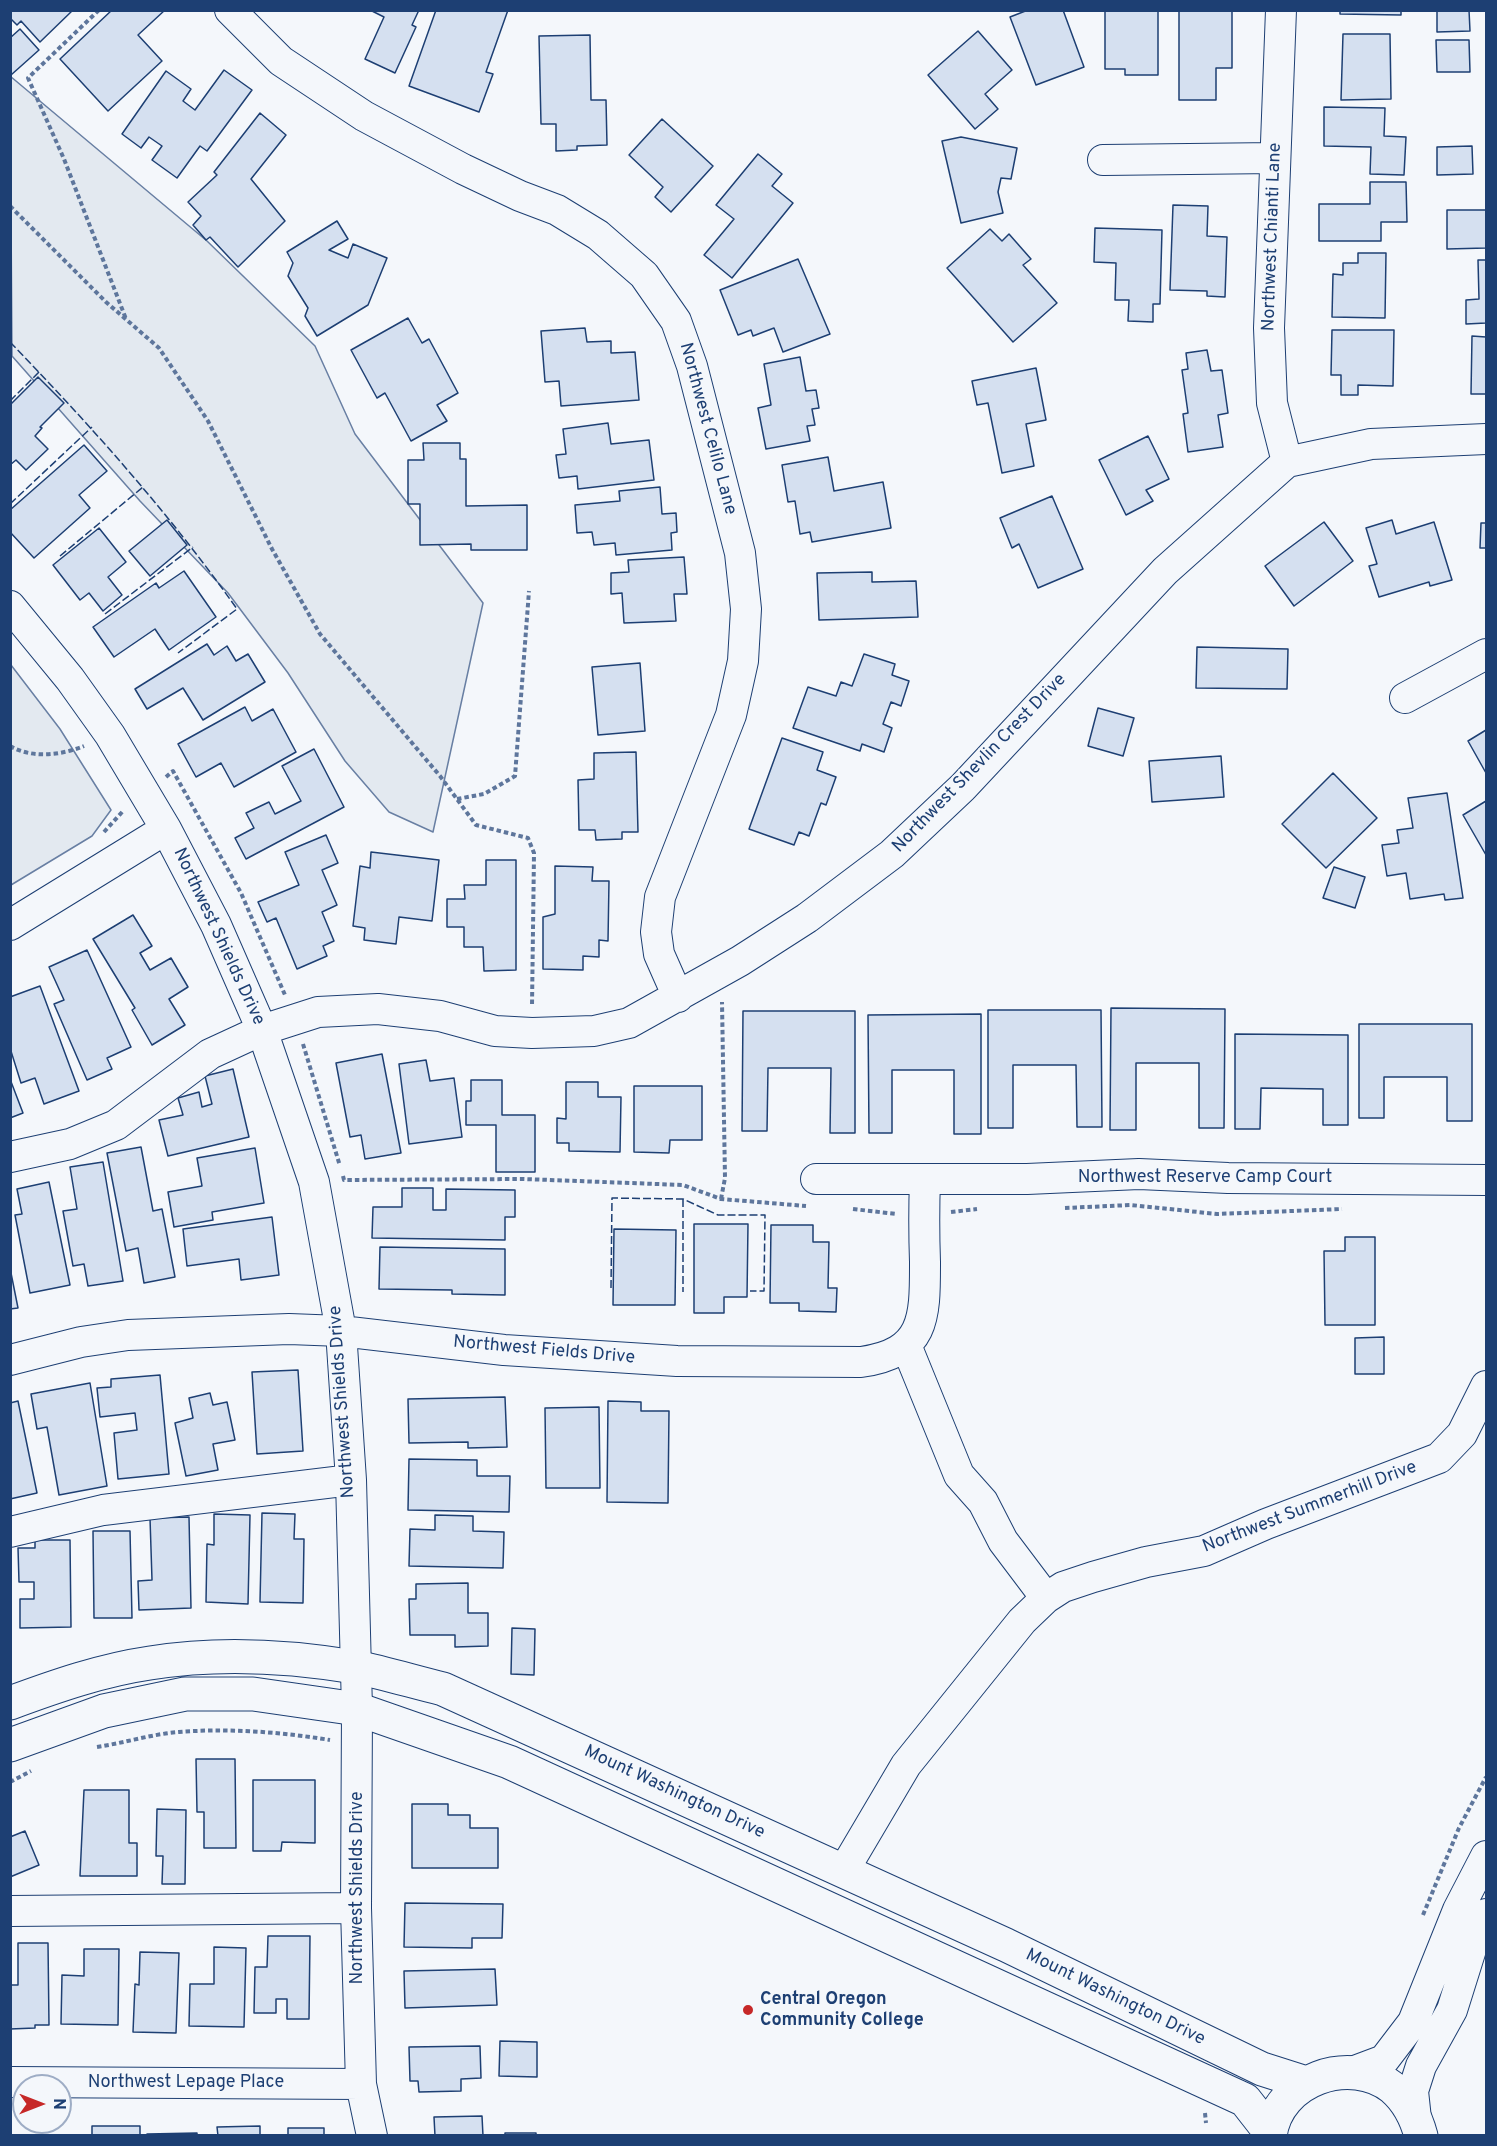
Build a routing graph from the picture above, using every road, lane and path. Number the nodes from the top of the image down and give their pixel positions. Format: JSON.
{"nodes":[{"id":1,"x":99,"y":10,"type":"edge"},
{"id":2,"x":230,"y":10,"type":"edge"},
{"id":3,"x":1281,"y":10,"type":"edge"},
{"id":4,"x":1275,"y":158,"type":"junction"},
{"id":5,"x":1103,"y":160,"type":"dead end"},
{"id":6,"x":10,"y":206,"type":"edge"},
{"id":7,"x":126,"y":320,"type":"junction"},
{"id":8,"x":1486,"y":440,"type":"edge"},
{"id":9,"x":1287,"y":462,"type":"junction"},
{"id":10,"x":530,"y":591,"type":"dead end"},
{"id":11,"x":10,"y":606,"type":"edge"},
{"id":12,"x":1486,"y":654,"type":"edge"},
{"id":13,"x":1405,"y":698,"type":"dead end"},
{"id":14,"x":110,"y":735,"type":"junction"},
{"id":15,"x":10,"y":746,"type":"edge"},
{"id":16,"x":457,"y":799,"type":"junction"},
{"id":17,"x":166,"y":829,"type":"junction"},
{"id":18,"x":10,"y":925,"type":"edge"},
{"id":19,"x":711,"y":977,"type":"junction"},
{"id":20,"x":678,"y":997,"type":"junction"},
{"id":21,"x":532,"y":1012,"type":"dead end"},
{"id":22,"x":262,"y":1030,"type":"junction"},
{"id":23,"x":10,"y":1157,"type":"edge"},
{"id":24,"x":816,"y":1179,"type":"dead end"},
{"id":25,"x":925,"y":1179,"type":"junction"},
{"id":26,"x":1486,"y":1180,"type":"edge"},
{"id":27,"x":722,"y":1199,"type":"dead end"},
{"id":28,"x":341,"y":1331,"type":"junction"},
{"id":29,"x":906,"y":1345,"type":"junction"},
{"id":30,"x":10,"y":1360,"type":"edge"},
{"id":31,"x":1486,"y":1386,"type":"edge"},
{"id":32,"x":351,"y":1480,"type":"junction"},
{"id":33,"x":10,"y":1532,"type":"edge"},
{"id":34,"x":1046,"y":1598,"type":"junction"},
{"id":35,"x":356,"y":1668,"type":"junction"},
{"id":36,"x":10,"y":1703,"type":"edge"},
{"id":37,"x":357,"y":1709,"type":"junction"},
{"id":38,"x":337,"y":1742,"type":"dead end"},
{"id":39,"x":10,"y":1745,"type":"edge"},
{"id":40,"x":91,"y":1748,"type":"dead end"},
{"id":41,"x":36,"y":1768,"type":"dead end"},
{"id":42,"x":1486,"y":1778,"type":"edge"},
{"id":43,"x":10,"y":1782,"type":"edge"},
{"id":44,"x":1486,"y":1856,"type":"edge"},
{"id":45,"x":844,"y":1870,"type":"junction"},
{"id":46,"x":356,"y":1908,"type":"junction"},
{"id":47,"x":10,"y":1911,"type":"edge"},
{"id":48,"x":1486,"y":1914,"type":"edge"},
{"id":49,"x":1421,"y":1921,"type":"dead end"},
{"id":50,"x":1352,"y":2072,"type":"junction"},
{"id":51,"x":10,"y":2082,"type":"edge"},
{"id":52,"x":1306,"y":2083,"type":"junction"},
{"id":53,"x":362,"y":2084,"type":"junction"},
{"id":54,"x":1419,"y":2127,"type":"edge"},
{"id":55,"x":1270,"y":2134,"type":"edge"},
{"id":56,"x":372,"y":2136,"type":"edge"}],
"edges":[{"from":1,"to":7,"type":"path"},
{"from":2,"to":20,"type":"street","name":"Northwest Celilo Lane"},
{"from":3,"to":4,"type":"street","name":"Northwest Chianti Lane"},
{"from":4,"to":5,"type":"street"},
{"from":4,"to":9,"type":"street","name":"Northwest Chianti Lane"},
{"from":6,"to":7,"type":"path"},
{"from":7,"to":16,"type":"path"},
{"from":8,"to":9,"type":"street","name":"Northwest Shevlin Crest Drive"},
{"from":9,"to":19,"type":"street","name":"Northwest Shevlin Crest Drive"},
{"from":10,"to":16,"type":"path"},
{"from":11,"to":14,"type":"street","name":"Northwest Shields Drive"},
{"from":12,"to":13,"type":"street"},
{"from":14,"to":15,"type":"path"},
{"from":14,"to":17,"type":"street","name":"Northwest Shields Drive"},
{"from":16,"to":21,"type":"path"},
{"from":17,"to":18,"type":"street"},
{"from":17,"to":22,"type":"street","name":"Northwest Shields Drive"},
{"from":19,"to":20,"type":"street","name":"Northwest Shevlin Crest Drive"},
{"from":19,"to":27,"type":"path"},
{"from":20,"to":22,"type":"street","name":"Northwest Shevlin Crest Drive"},
{"from":22,"to":23,"type":"street","name":"Northwest Shevlin Crest Drive"},
{"from":22,"to":28,"type":"street","name":"Northwest Shields Drive"},
{"from":24,"to":25,"type":"street","name":"Northwest Reserve Camp Court"},
{"from":25,"to":26,"type":"street","name":"Northwest Reserve Camp Court"},
{"from":25,"to":29,"type":"street","name":"Northwest Fields Drive"},
{"from":28,"to":29,"type":"street","name":"Northwest Fields Drive"},
{"from":28,"to":30,"type":"street","name":"Northwest Fields Drive"},
{"from":28,"to":32,"type":"street","name":"Northwest Shields Drive"},
{"from":29,"to":34,"type":"street"},
{"from":31,"to":34,"type":"street","name":"Northwest Summerhill Drive"},
{"from":32,"to":33,"type":"street"},
{"from":32,"to":35,"type":"street","name":"Northwest Shields Drive"},
{"from":34,"to":45,"type":"street","name":"Northwest Summerhill Drive"},
{"from":35,"to":36,"type":"main road","name":"Mount Washington Drive"},
{"from":35,"to":37,"type":"street","name":"Northwest Shields Drive"},
{"from":35,"to":45,"type":"main road","name":"Mount Washington Drive"},
{"from":37,"to":39,"type":"main road","name":"Mount Washington Drive"},
{"from":37,"to":46,"type":"street","name":"Northwest Shields Drive"},
{"from":37,"to":55,"type":"main road","name":"Mount Washington Drive"},
{"from":38,"to":40,"type":"path"},
{"from":41,"to":43,"type":"path"},
{"from":42,"to":49,"type":"path"},
{"from":44,"to":50,"type":"street"},
{"from":45,"to":52,"type":"main road","name":"Mount Washington Drive"},
{"from":46,"to":47,"type":"street"},
{"from":46,"to":53,"type":"street","name":"Northwest Shields Drive"},
{"from":48,"to":54,"type":"street"},
{"from":50,"to":52,"type":"main road"},
{"from":50,"to":54,"type":"main road"},
{"from":51,"to":53,"type":"street","name":"Northwest Lepage Place"},
{"from":52,"to":55,"type":"main road"},
{"from":53,"to":56,"type":"street","name":"Northwest Shields Drive"}]}
